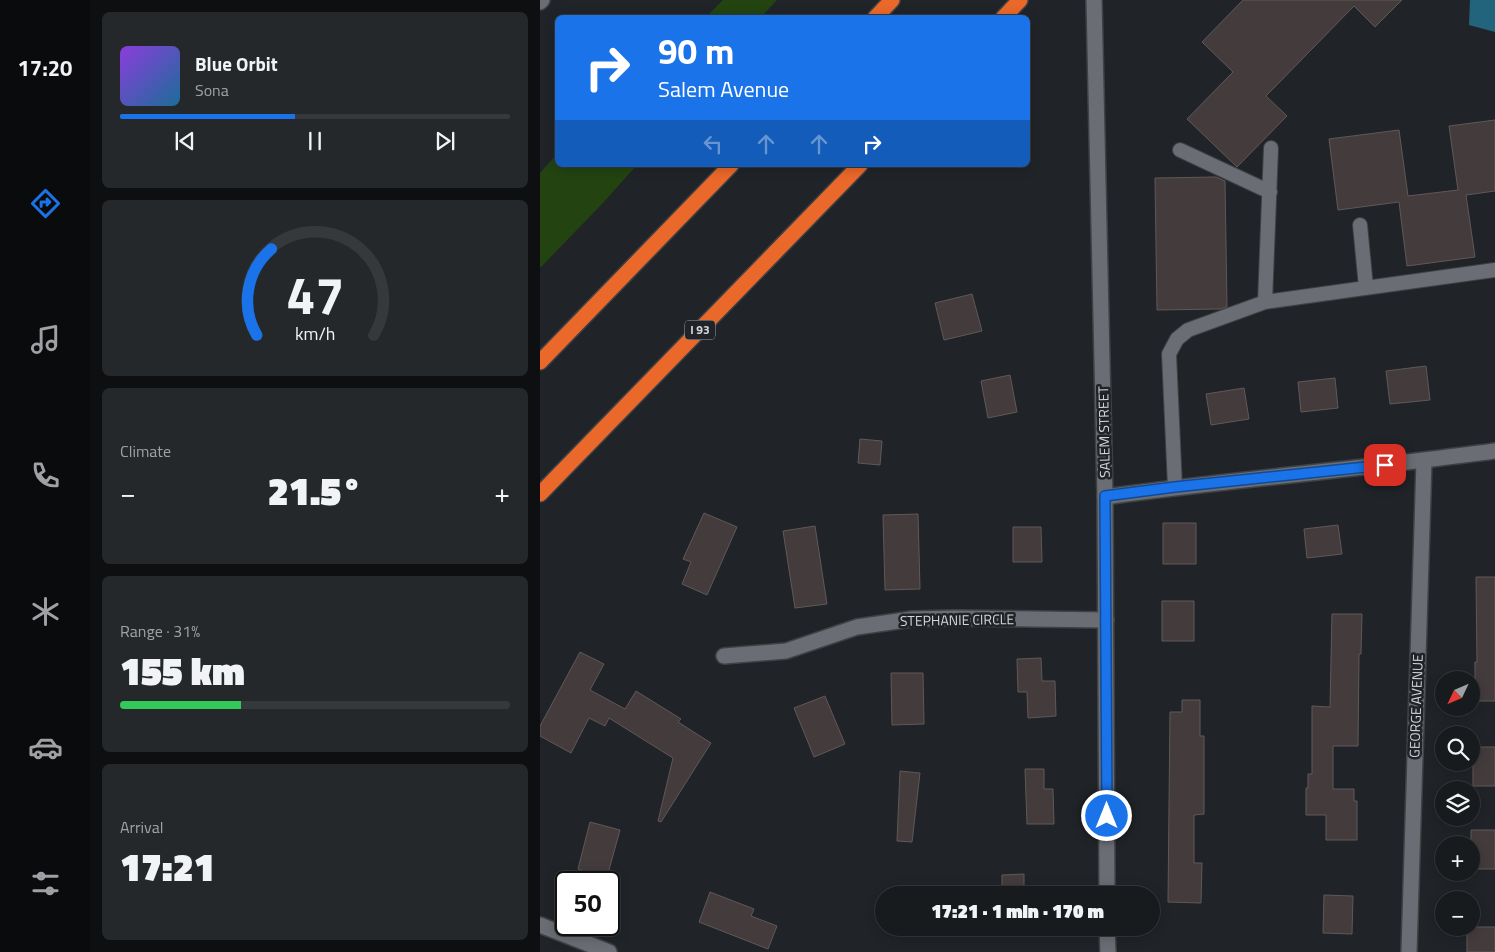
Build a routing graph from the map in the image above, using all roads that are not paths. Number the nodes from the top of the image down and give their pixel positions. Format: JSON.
{"nodes":[{"id":1,"x":892,"y":0,"type":"edge"},
{"id":2,"x":1020,"y":0,"type":"edge"},
{"id":3,"x":1094,"y":0,"type":"edge"},
{"id":4,"x":878,"y":15,"type":"edge"},
{"id":5,"x":1006,"y":15,"type":"edge"},
{"id":6,"x":1271,"y":148,"type":"dead end"},
{"id":7,"x":1180,"y":150,"type":"dead end"},
{"id":8,"x":730,"y":167,"type":"edge"},
{"id":9,"x":858,"y":167,"type":"edge"},
{"id":10,"x":1270,"y":192,"type":"junction"},
{"id":11,"x":1360,"y":225,"type":"dead end"},
{"id":12,"x":1495,"y":270,"type":"edge"},
{"id":13,"x":1366,"y":288,"type":"junction"},
{"id":14,"x":1266,"y":302,"type":"junction"},
{"id":15,"x":540,"y":362,"type":"edge"},
{"id":16,"x":1495,"y":451,"type":"edge"},
{"id":17,"x":1424,"y":461,"type":"junction"},
{"id":18,"x":1175,"y":487,"type":"junction"},
{"id":19,"x":540,"y":494,"type":"edge"},
{"id":20,"x":1105,"y":496,"type":"junction"},
{"id":21,"x":1106,"y":620,"type":"junction"},
{"id":22,"x":724,"y":656,"type":"dead end"},
{"id":23,"x":1107,"y":886,"type":"edge"},
{"id":24,"x":540,"y":925,"type":"edge"},
{"id":25,"x":1108,"y":936,"type":"edge"},
{"id":26,"x":608,"y":952,"type":"edge"},
{"id":27,"x":1108,"y":952,"type":"edge"},
{"id":28,"x":1409,"y":952,"type":"edge"}],
"edges":[{"from":1,"to":4,"type":"highway"},
{"from":2,"to":5,"type":"highway"},
{"from":3,"to":20,"type":"street","name":"SALEM STREET"},
{"from":6,"to":10,"type":"lane"},
{"from":7,"to":10,"type":"lane"},
{"from":8,"to":15,"type":"highway"},
{"from":9,"to":19,"type":"highway","number":"I 93"},
{"from":10,"to":14,"type":"lane"},
{"from":11,"to":13,"type":"lane"},
{"from":12,"to":13,"type":"lane"},
{"from":13,"to":14,"type":"lane"},
{"from":14,"to":18,"type":"lane"},
{"from":16,"to":17,"type":"street"},
{"from":17,"to":18,"type":"street"},
{"from":17,"to":28,"type":"street","name":"GEORGE AVENUE"},
{"from":18,"to":20,"type":"street"},
{"from":20,"to":21,"type":"street","name":"SALEM STREET"},
{"from":21,"to":22,"type":"street","name":"STEPHANIE CIRCLE"},
{"from":21,"to":23,"type":"street","name":"SALEM STREET"},
{"from":24,"to":26,"type":"street"},
{"from":25,"to":27,"type":"street"}]}
